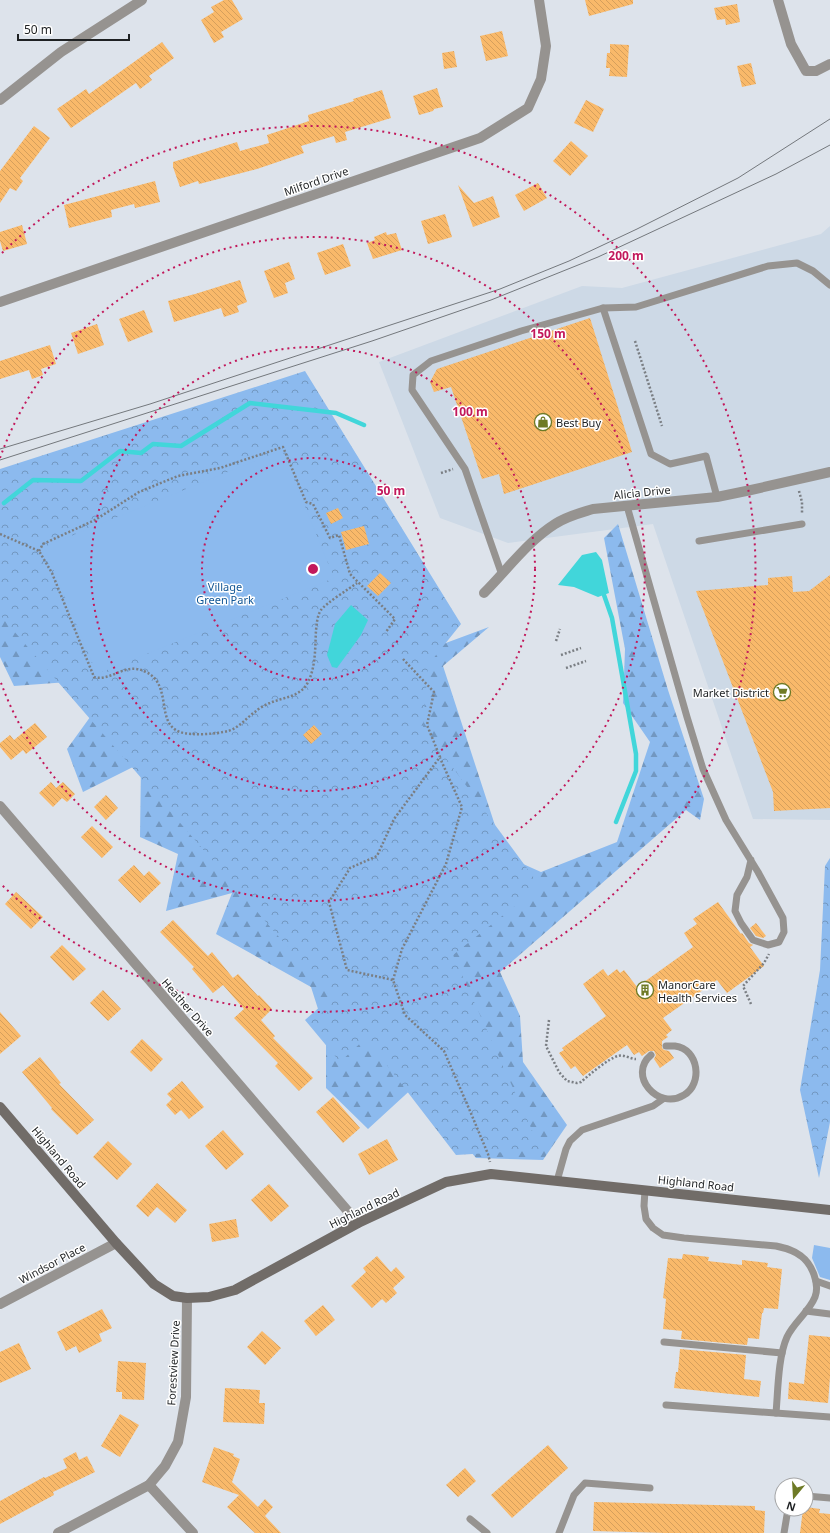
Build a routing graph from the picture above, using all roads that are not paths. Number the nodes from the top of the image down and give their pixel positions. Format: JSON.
{"nodes":[{"id":1,"x":142,"y":0,"type":"edge"},
{"id":2,"x":539,"y":0,"type":"edge"},
{"id":3,"x":778,"y":0,"type":"edge"},
{"id":4,"x":830,"y":64,"type":"edge"},
{"id":5,"x":0,"y":100,"type":"edge"},
{"id":6,"x":830,"y":285,"type":"edge"},
{"id":7,"x":0,"y":302,"type":"edge"},
{"id":8,"x":603,"y":308,"type":"junction"},
{"id":9,"x":830,"y":472,"type":"edge"},
{"id":10,"x":717,"y":497,"type":"junction"},
{"id":11,"x":628,"y":506,"type":"junction"},
{"id":12,"x":802,"y":524,"type":"dead end"},
{"id":13,"x":699,"y":541,"type":"dead end"},
{"id":14,"x":502,"y":575,"type":"junction"},
{"id":15,"x":484,"y":593,"type":"dead end"},
{"id":16,"x":0,"y":806,"type":"edge"},
{"id":17,"x":750,"y":860,"type":"junction"},
{"id":18,"x":666,"y":1046,"type":"dead end"},
{"id":19,"x":650,"y":1056,"type":"road end"},
{"id":20,"x":663,"y":1099,"type":"junction"},
{"id":21,"x":0,"y":1107,"type":"edge"},
{"id":22,"x":557,"y":1181,"type":"junction"},
{"id":23,"x":645,"y":1190,"type":"junction"},
{"id":24,"x":830,"y":1210,"type":"edge"},
{"id":25,"x":358,"y":1223,"type":"junction"},
{"id":26,"x":116,"y":1243,"type":"junction"},
{"id":27,"x":816,"y":1281,"type":"junction"},
{"id":28,"x":830,"y":1286,"type":"edge"},
{"id":29,"x":188,"y":1298,"type":"junction"},
{"id":30,"x":0,"y":1304,"type":"edge"},
{"id":31,"x":806,"y":1311,"type":"junction"},
{"id":32,"x":830,"y":1314,"type":"edge"},
{"id":33,"x":664,"y":1342,"type":"dead end"},
{"id":34,"x":782,"y":1353,"type":"junction"},
{"id":35,"x":666,"y":1405,"type":"dead end"},
{"id":36,"x":776,"y":1413,"type":"junction"},
{"id":37,"x":830,"y":1417,"type":"edge"},
{"id":38,"x":149,"y":1485,"type":"junction"},
{"id":39,"x":650,"y":1488,"type":"dead end"},
{"id":40,"x":814,"y":1497,"type":"edge"},
{"id":41,"x":830,"y":1498,"type":"edge"},
{"id":42,"x":787,"y":1517,"type":"edge"},
{"id":43,"x":470,"y":1519,"type":"dead end"},
{"id":44,"x":58,"y":1533,"type":"edge"},
{"id":45,"x":193,"y":1533,"type":"edge"},
{"id":46,"x":486,"y":1533,"type":"edge"},
{"id":47,"x":559,"y":1533,"type":"edge"},
{"id":48,"x":784,"y":1533,"type":"edge"}],
"edges":[{"from":1,"to":5,"type":"street"},
{"from":2,"to":7,"type":"street","name":"Milford Drive"},
{"from":3,"to":4,"type":"street"},
{"from":6,"to":8,"type":"lane"},
{"from":8,"to":10,"type":"lane"},
{"from":8,"to":14,"type":"lane"},
{"from":9,"to":10,"type":"street","name":"Alicia Drive"},
{"from":10,"to":11,"type":"street","name":"Alicia Drive"},
{"from":11,"to":14,"type":"street","name":"Alicia Drive"},
{"from":11,"to":17,"type":"lane"},
{"from":12,"to":13,"type":"lane"},
{"from":14,"to":15,"type":"street","name":"Alicia Drive"},
{"from":16,"to":25,"type":"street","name":"Heather Drive"},
{"from":17,"to":17,"type":"lane"},
{"from":18,"to":20,"type":"lane"},
{"from":19,"to":20,"type":"lane"},
{"from":20,"to":22,"type":"lane"},
{"from":21,"to":26,"type":"street","name":"Highland Road"},
{"from":22,"to":23,"type":"street","name":"Highland Road"},
{"from":22,"to":25,"type":"street","name":"Highland Road"},
{"from":23,"to":24,"type":"street","name":"Highland Road"},
{"from":23,"to":27,"type":"lane"},
{"from":25,"to":29,"type":"street","name":"Highland Road"},
{"from":26,"to":29,"type":"street","name":"Highland Road"},
{"from":26,"to":30,"type":"street","name":"Windsor Place"},
{"from":27,"to":28,"type":"lane"},
{"from":27,"to":31,"type":"lane"},
{"from":29,"to":38,"type":"street","name":"Forestview Drive"},
{"from":31,"to":32,"type":"lane"},
{"from":31,"to":34,"type":"lane"},
{"from":33,"to":34,"type":"lane"},
{"from":34,"to":36,"type":"lane"},
{"from":35,"to":36,"type":"lane"},
{"from":36,"to":37,"type":"lane"},
{"from":38,"to":44,"type":"street","name":"Forestview Drive"},
{"from":38,"to":45,"type":"street"},
{"from":39,"to":47,"type":"lane"},
{"from":40,"to":41,"type":"lane"},
{"from":42,"to":48,"type":"lane"},
{"from":43,"to":46,"type":"lane"}]}
